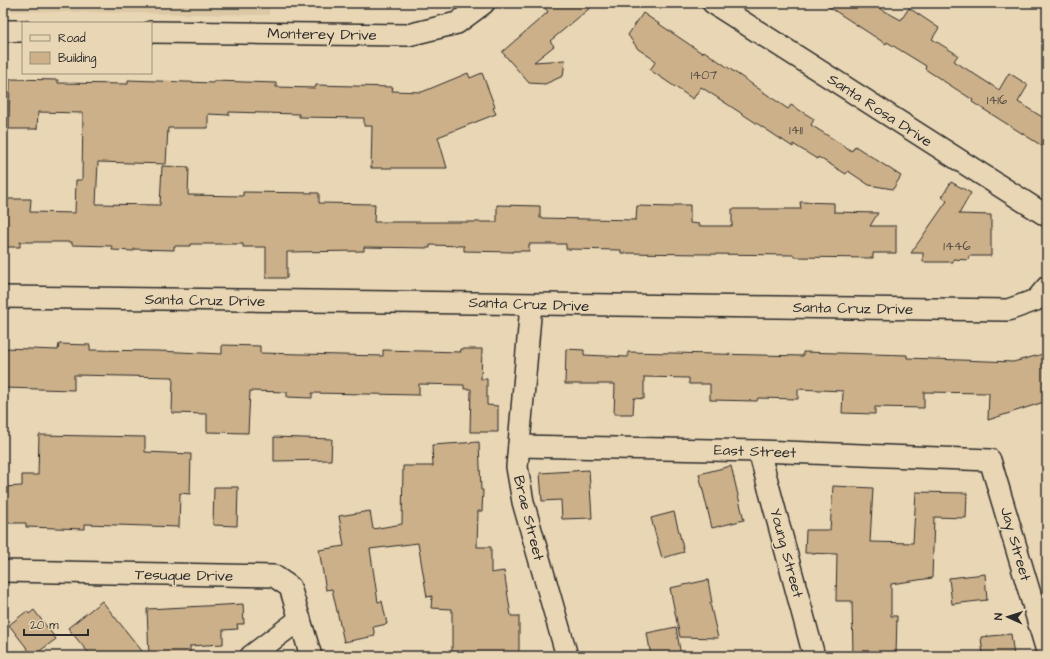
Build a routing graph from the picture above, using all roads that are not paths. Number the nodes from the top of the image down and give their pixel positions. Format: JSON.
{"nodes":[{"id":1,"x":484,"y":3,"type":"edge"},
{"id":2,"x":713,"y":3,"type":"edge"},
{"id":3,"x":3,"y":31,"type":"edge"},
{"id":4,"x":22,"y":31,"type":"edge"},
{"id":5,"x":152,"y":32,"type":"edge"},
{"id":6,"x":1047,"y":216,"type":"edge"},
{"id":7,"x":1047,"y":287,"type":"edge"},
{"id":8,"x":3,"y":297,"type":"edge"},
{"id":9,"x":531,"y":305,"type":"junction"},
{"id":10,"x":519,"y":446,"type":"junction"},
{"id":11,"x":759,"y":451,"type":"junction"},
{"id":12,"x":990,"y":460,"type":"joint"},
{"id":13,"x":3,"y":571,"type":"edge"},
{"id":14,"x":300,"y":620,"type":"junction"},
{"id":15,"x":1047,"y":651,"type":"edge"},
{"id":16,"x":251,"y":656,"type":"edge"},
{"id":17,"x":310,"y":656,"type":"edge"},
{"id":18,"x":567,"y":656,"type":"edge"},
{"id":19,"x":814,"y":656,"type":"edge"}],
"edges":[{"from":1,"to":5,"type":"street","name":"Monterey Drive"},
{"from":2,"to":6,"type":"street","name":"Santa Rosa Drive"},
{"from":3,"to":4,"type":"street"},
{"from":7,"to":9,"type":"street","name":"Santa Cruz Drive"},
{"from":8,"to":9,"type":"street","name":"Santa Cruz Drive"},
{"from":9,"to":10,"type":"street","name":"Brae Street"},
{"from":10,"to":11,"type":"street","name":"East Street"},
{"from":10,"to":18,"type":"street","name":"Brae Street"},
{"from":11,"to":12,"type":"street","name":"East Street"},
{"from":11,"to":19,"type":"street","name":"Young Street"},
{"from":12,"to":15,"type":"street","name":"Jay Street"},
{"from":13,"to":14,"type":"street","name":"Tesuque Drive"},
{"from":14,"to":16,"type":"street"},
{"from":14,"to":17,"type":"street","name":"Tesuque Drive"}]}
